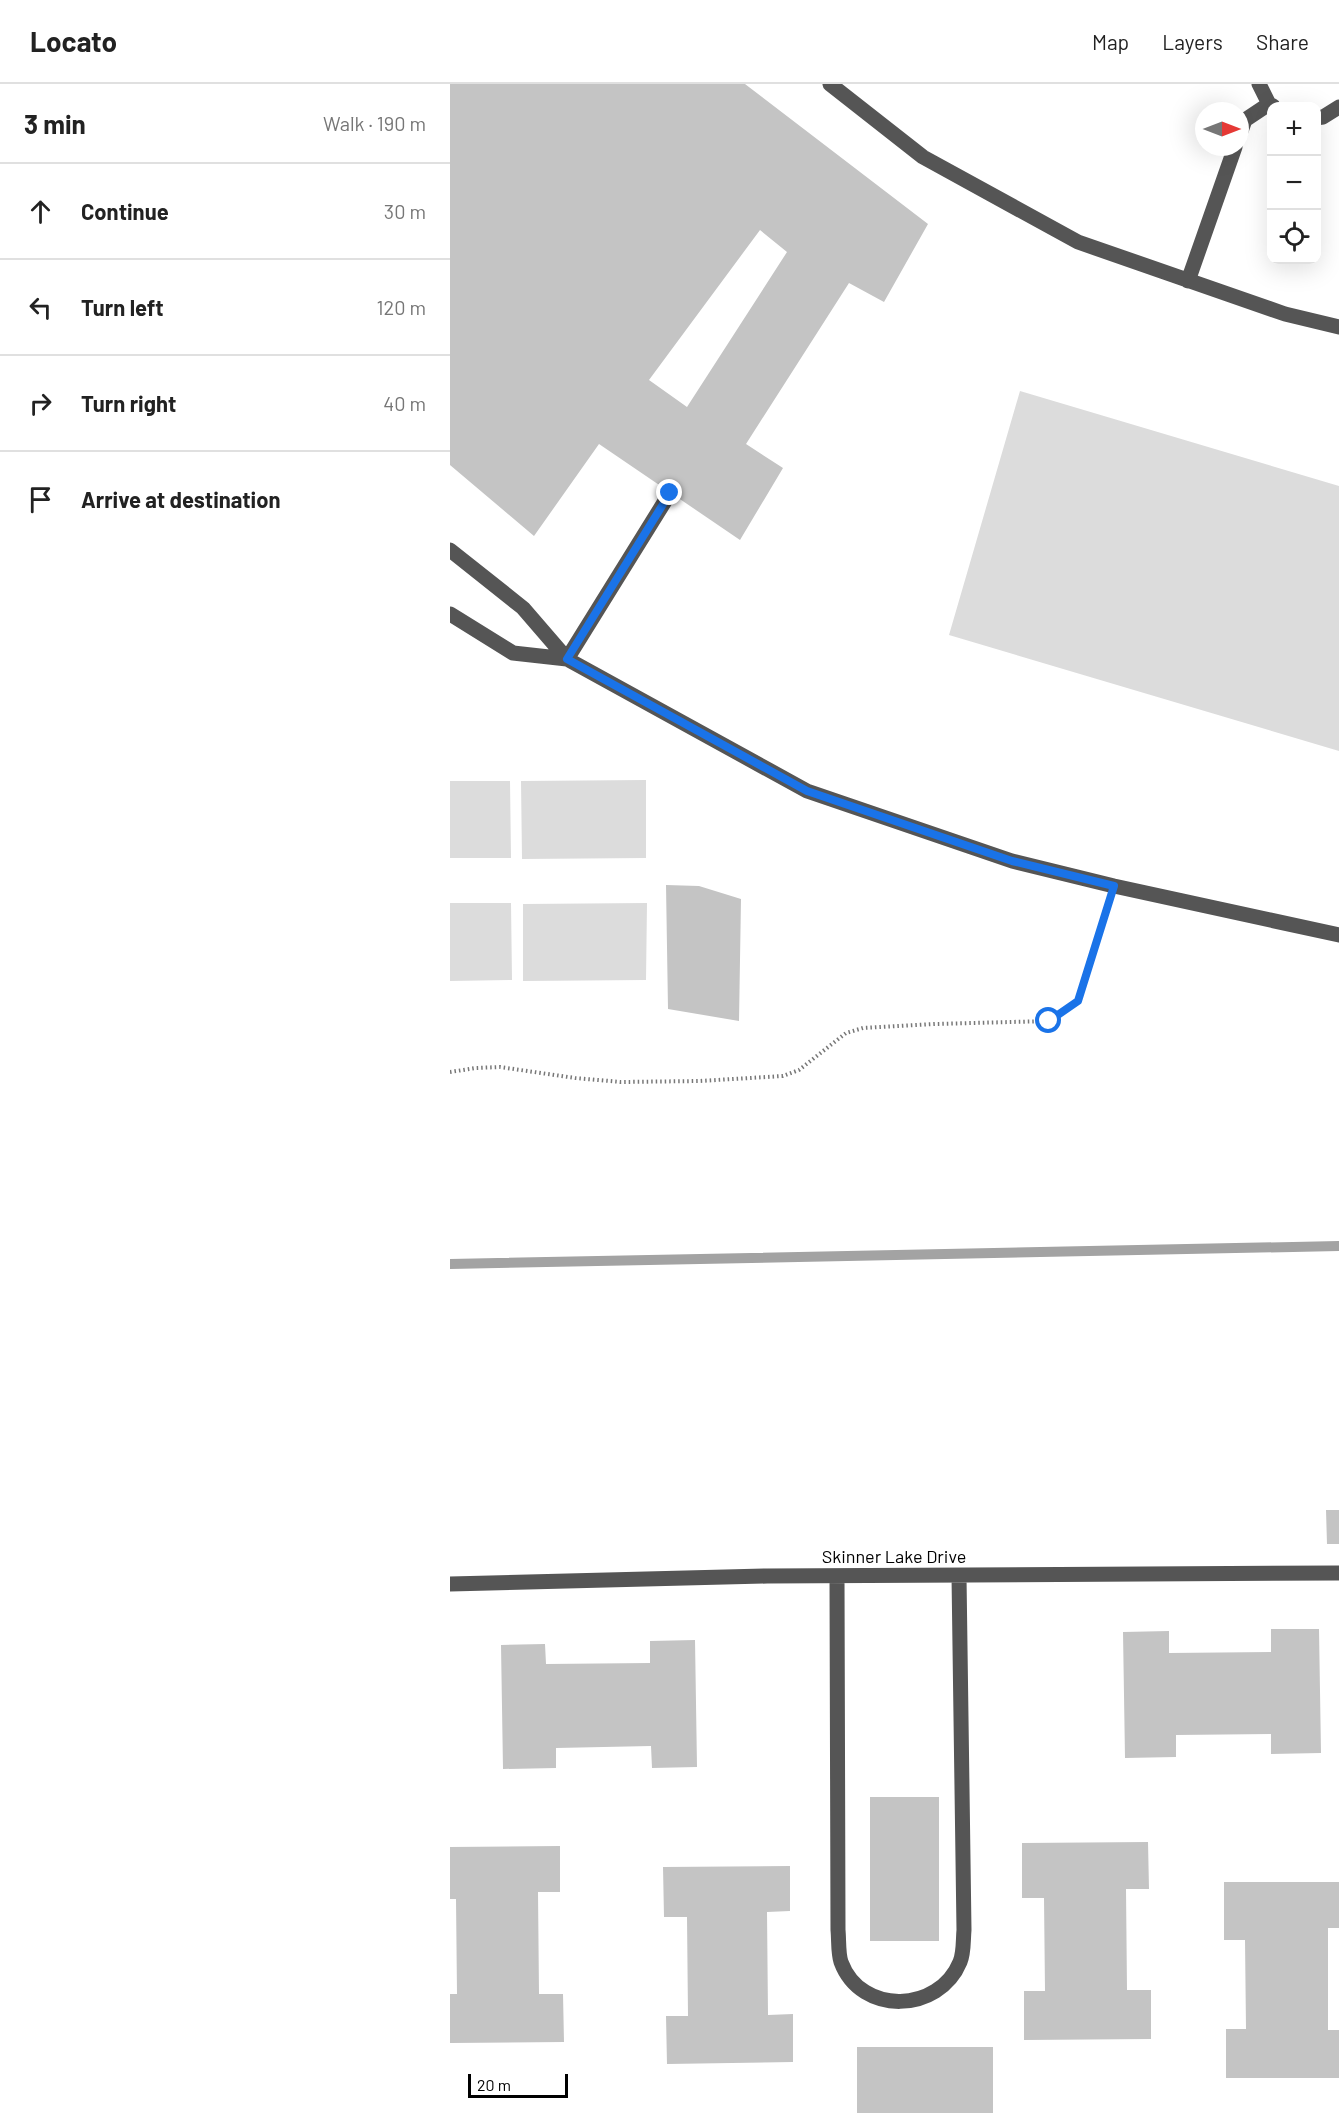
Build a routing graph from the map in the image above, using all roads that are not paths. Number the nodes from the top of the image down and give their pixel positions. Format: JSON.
{"nodes":[{"id":1,"x":830,"y":84,"type":"edge"},
{"id":2,"x":1260,"y":84,"type":"edge"},
{"id":3,"x":1269,"y":102,"type":"edge"},
{"id":4,"x":1267,"y":107,"type":"edge"},
{"id":5,"x":1339,"y":107,"type":"edge"},
{"id":6,"x":1321,"y":117,"type":"edge"},
{"id":7,"x":1249,"y":118,"type":"edge"},
{"id":8,"x":1232,"y":156,"type":"edge"},
{"id":9,"x":1188,"y":280,"type":"junction"},
{"id":10,"x":1339,"y":327,"type":"edge"},
{"id":11,"x":670,"y":493,"type":"dead end"},
{"id":12,"x":450,"y":550,"type":"edge"},
{"id":13,"x":450,"y":614,"type":"edge"},
{"id":14,"x":567,"y":659,"type":"junction"},
{"id":15,"x":1339,"y":935,"type":"edge"},
{"id":16,"x":1339,"y":1573,"type":"edge"},
{"id":17,"x":837,"y":1576,"type":"junction"},
{"id":18,"x":959,"y":1576,"type":"junction"},
{"id":19,"x":450,"y":1584,"type":"edge"}],
"edges":[{"from":1,"to":9,"type":"street"},
{"from":2,"to":3,"type":"street"},
{"from":4,"to":7,"type":"street"},
{"from":5,"to":6,"type":"street"},
{"from":8,"to":9,"type":"street"},
{"from":9,"to":10,"type":"street"},
{"from":11,"to":14,"type":"street"},
{"from":12,"to":14,"type":"street"},
{"from":13,"to":14,"type":"street"},
{"from":14,"to":15,"type":"street"},
{"from":16,"to":18,"type":"street","name":"Skinner Lake Drive"},
{"from":17,"to":18,"type":"street","name":"Skinner Lake Drive"},
{"from":17,"to":18,"type":"street"},
{"from":17,"to":19,"type":"street","name":"Skinner Lake Drive"}]}
